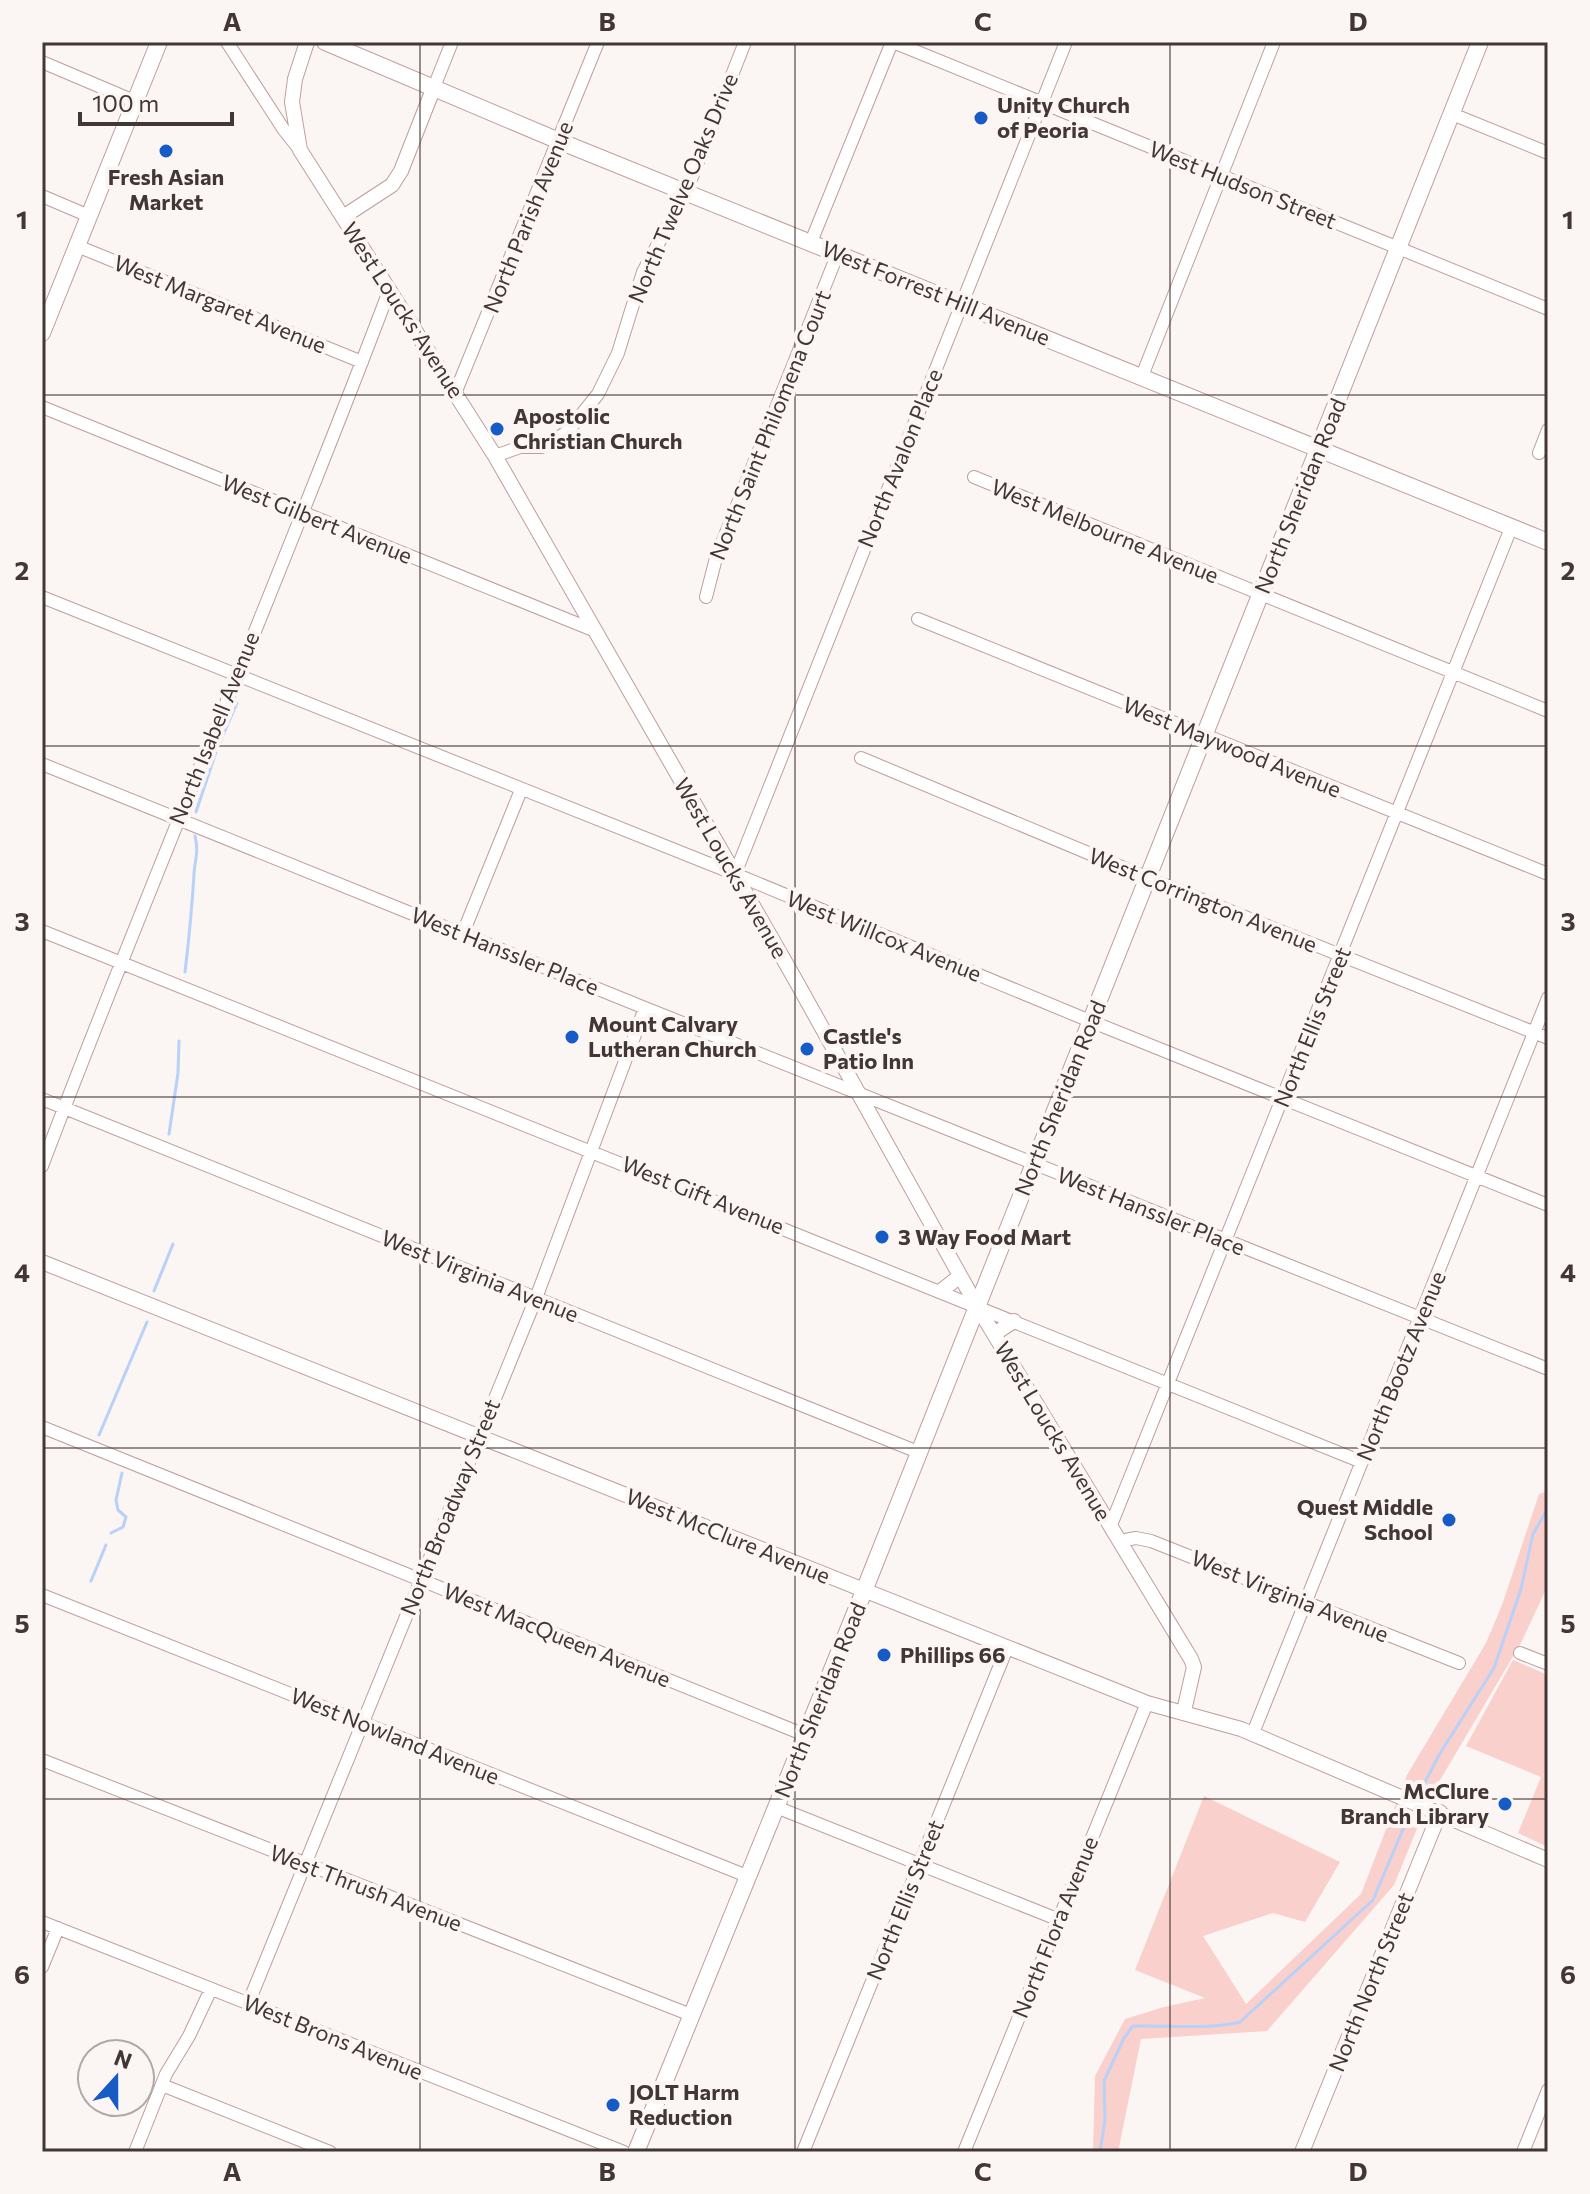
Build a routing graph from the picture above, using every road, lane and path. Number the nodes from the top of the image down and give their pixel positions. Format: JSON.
{"nodes":[{"id":1,"x":159,"y":42,"type":"edge"},
{"id":2,"x":227,"y":42,"type":"edge"},
{"id":3,"x":307,"y":42,"type":"edge"},
{"id":4,"x":325,"y":42,"type":"edge"},
{"id":5,"x":452,"y":42,"type":"edge"},
{"id":6,"x":598,"y":42,"type":"edge"},
{"id":7,"x":745,"y":42,"type":"edge"},
{"id":8,"x":893,"y":42,"type":"edge"},
{"id":9,"x":1066,"y":42,"type":"edge"},
{"id":10,"x":1274,"y":42,"type":"edge"},
{"id":11,"x":1480,"y":42,"type":"edge"},
{"id":12,"x":42,"y":62,"type":"edge"},
{"id":13,"x":434,"y":87,"type":"junction"},
{"id":14,"x":134,"y":101,"type":"junction"},
{"id":15,"x":1042,"y":103,"type":"junction"},
{"id":16,"x":1452,"y":114,"type":"junction"},
{"id":17,"x":559,"y":141,"type":"junction"},
{"id":18,"x":300,"y":150,"type":"junction"},
{"id":19,"x":1548,"y":153,"type":"edge"},
{"id":20,"x":1221,"y":176,"type":"junction"},
{"id":21,"x":686,"y":192,"type":"junction"},
{"id":22,"x":42,"y":196,"type":"edge"},
{"id":23,"x":89,"y":216,"type":"junction"},
{"id":24,"x":343,"y":217,"type":"junction"},
{"id":25,"x":811,"y":242,"type":"junction"},
{"id":26,"x":77,"y":246,"type":"junction"},
{"id":27,"x":1398,"y":249,"type":"junction"},
{"id":28,"x":838,"y":253,"type":"junction"},
{"id":29,"x":389,"y":291,"type":"junction"},
{"id":30,"x":962,"y":304,"type":"junction"},
{"id":31,"x":1548,"y":309,"type":"edge"},
{"id":32,"x":42,"y":331,"type":"edge"},
{"id":33,"x":362,"y":362,"type":"junction"},
{"id":34,"x":1142,"y":376,"type":"junction"},
{"id":35,"x":456,"y":391,"type":"junction"},
{"id":36,"x":42,"y":407,"type":"edge"},
{"id":37,"x":1548,"y":430,"type":"edge"},
{"id":38,"x":1317,"y":450,"type":"junction"},
{"id":39,"x":1539,"y":453,"type":"dead end"},
{"id":40,"x":495,"y":456,"type":"junction"},
{"id":41,"x":974,"y":477,"type":"dead end"},
{"id":42,"x":301,"y":513,"type":"junction"},
{"id":43,"x":1511,"y":528,"type":"junction"},
{"id":44,"x":1548,"y":542,"type":"edge"},
{"id":45,"x":1261,"y":595,"type":"junction"},
{"id":46,"x":42,"y":597,"type":"edge"},
{"id":47,"x":706,"y":597,"type":"dead end"},
{"id":48,"x":918,"y":619,"type":"dead end"},
{"id":49,"x":593,"y":630,"type":"junction"},
{"id":50,"x":1454,"y":672,"type":"junction"},
{"id":51,"x":235,"y":675,"type":"junction"},
{"id":52,"x":1548,"y":711,"type":"edge"},
{"id":53,"x":1204,"y":736,"type":"junction"},
{"id":54,"x":861,"y":758,"type":"dead end"},
{"id":55,"x":42,"y":764,"type":"edge"},
{"id":56,"x":521,"y":790,"type":"junction"},
{"id":57,"x":1398,"y":814,"type":"junction"},
{"id":58,"x":177,"y":818,"type":"junction"},
{"id":59,"x":735,"y":874,"type":"junction"},
{"id":60,"x":1548,"y":874,"type":"edge"},
{"id":61,"x":1148,"y":878,"type":"junction"},
{"id":62,"x":42,"y":931,"type":"edge"},
{"id":63,"x":463,"y":933,"type":"junction"},
{"id":64,"x":1340,"y":956,"type":"junction"},
{"id":65,"x":122,"y":965,"type":"junction"},
{"id":66,"x":1548,"y":998,"type":"edge"},
{"id":67,"x":645,"y":1008,"type":"junction"},
{"id":68,"x":1090,"y":1021,"type":"junction"},
{"id":69,"x":1534,"y":1032,"type":"junction"},
{"id":70,"x":1548,"y":1038,"type":"edge"},
{"id":71,"x":857,"y":1092,"type":"junction"},
{"id":72,"x":1284,"y":1098,"type":"junction"},
{"id":73,"x":42,"y":1099,"type":"edge"},
{"id":74,"x":64,"y":1108,"type":"junction"},
{"id":75,"x":590,"y":1150,"type":"junction"},
{"id":76,"x":1034,"y":1164,"type":"junction"},
{"id":77,"x":42,"y":1166,"type":"edge"},
{"id":78,"x":1477,"y":1177,"type":"junction"},
{"id":79,"x":1548,"y":1205,"type":"edge"},
{"id":80,"x":1225,"y":1241,"type":"junction"},
{"id":81,"x":42,"y":1262,"type":"edge"},
{"id":82,"x":960,"y":1276,"type":"junction"},
{"id":83,"x":941,"y":1291,"type":"junction"},
{"id":84,"x":536,"y":1298,"type":"junction"},
{"id":85,"x":977,"y":1306,"type":"junction"},
{"id":86,"x":1419,"y":1318,"type":"junction"},
{"id":87,"x":1014,"y":1321,"type":"junction"},
{"id":88,"x":994,"y":1334,"type":"junction"},
{"id":89,"x":1548,"y":1369,"type":"edge"},
{"id":90,"x":1169,"y":1385,"type":"junction"},
{"id":91,"x":42,"y":1427,"type":"edge"},
{"id":92,"x":479,"y":1436,"type":"junction"},
{"id":93,"x":918,"y":1452,"type":"junction"},
{"id":94,"x":1362,"y":1462,"type":"junction"},
{"id":95,"x":1111,"y":1525,"type":"junction"},
{"id":96,"x":1120,"y":1541,"type":"junction"},
{"id":97,"x":421,"y":1580,"type":"junction"},
{"id":98,"x":864,"y":1591,"type":"junction"},
{"id":99,"x":42,"y":1595,"type":"edge"},
{"id":100,"x":1306,"y":1603,"type":"junction"},
{"id":101,"x":1007,"y":1648,"type":"junction"},
{"id":102,"x":1520,"y":1653,"type":"dead end"},
{"id":103,"x":1459,"y":1663,"type":"dead end"},
{"id":104,"x":1548,"y":1664,"type":"edge"},
{"id":105,"x":1147,"y":1703,"type":"junction"},
{"id":106,"x":1184,"y":1711,"type":"junction"},
{"id":107,"x":363,"y":1723,"type":"junction"},
{"id":108,"x":1253,"y":1733,"type":"junction"},
{"id":109,"x":805,"y":1735,"type":"junction"},
{"id":110,"x":42,"y":1760,"type":"edge"},
{"id":111,"x":776,"y":1807,"type":"junction"},
{"id":112,"x":1440,"y":1812,"type":"junction"},
{"id":113,"x":1548,"y":1860,"type":"edge"},
{"id":114,"x":919,"y":1864,"type":"junction"},
{"id":115,"x":306,"y":1865,"type":"junction"},
{"id":116,"x":747,"y":1876,"type":"junction"},
{"id":117,"x":1057,"y":1919,"type":"junction"},
{"id":118,"x":42,"y":1922,"type":"edge"},
{"id":119,"x":58,"y":1928,"type":"junction"},
{"id":120,"x":42,"y":1967,"type":"edge"},
{"id":121,"x":211,"y":1989,"type":"junction"},
{"id":122,"x":248,"y":2004,"type":"junction"},
{"id":123,"x":691,"y":2015,"type":"junction"},
{"id":124,"x":162,"y":2085,"type":"junction"},
{"id":125,"x":1548,"y":2090,"type":"edge"},
{"id":126,"x":135,"y":2152,"type":"edge"},
{"id":127,"x":330,"y":2152,"type":"edge"},
{"id":128,"x":624,"y":2152,"type":"edge"},
{"id":129,"x":636,"y":2152,"type":"edge"},
{"id":130,"x":803,"y":2152,"type":"edge"},
{"id":131,"x":964,"y":2152,"type":"edge"},
{"id":132,"x":1302,"y":2152,"type":"edge"},
{"id":133,"x":1523,"y":2152,"type":"edge"}],
"edges":[{"from":1,"to":14,"type":"main road"},
{"from":2,"to":18,"type":"street","name":"West Loucks Avenue"},
{"from":3,"to":18,"type":"street"},
{"from":4,"to":13,"type":"main road","name":"West Forrest Hill Avenue"},
{"from":5,"to":13,"type":"street"},
{"from":6,"to":17,"type":"street","name":"North Parish Avenue"},
{"from":7,"to":21,"type":"street","name":"North Twelve Oaks Drive"},
{"from":8,"to":15,"type":"street","name":"West Hudson Street"},
{"from":8,"to":25,"type":"street"},
{"from":9,"to":15,"type":"street","name":"North Avalon Place"},
{"from":10,"to":20,"type":"street"},
{"from":11,"to":16,"type":"main road","name":"North Sheridan Road"},
{"from":12,"to":14,"type":"street"},
{"from":13,"to":17,"type":"main road","name":"West Forrest Hill Avenue"},
{"from":13,"to":24,"type":"street"},
{"from":14,"to":23,"type":"main road"},
{"from":15,"to":20,"type":"street","name":"West Hudson Street"},
{"from":15,"to":30,"type":"street","name":"North Avalon Place"},
{"from":16,"to":19,"type":"street"},
{"from":16,"to":27,"type":"main road","name":"North Sheridan Road"},
{"from":17,"to":21,"type":"main road","name":"West Forrest Hill Avenue"},
{"from":17,"to":35,"type":"street","name":"North Parish Avenue"},
{"from":18,"to":24,"type":"street","name":"West Loucks Avenue"},
{"from":20,"to":27,"type":"street","name":"West Hudson Street"},
{"from":20,"to":34,"type":"street"},
{"from":21,"to":25,"type":"main road","name":"West Forrest Hill Avenue"},
{"from":21,"to":40,"type":"street","name":"North Twelve Oaks Drive"},
{"from":22,"to":23,"type":"street"},
{"from":23,"to":26,"type":"main road"},
{"from":24,"to":29,"type":"street","name":"West Loucks Avenue"},
{"from":25,"to":28,"type":"main road","name":"West Forrest Hill Avenue"},
{"from":26,"to":32,"type":"main road"},
{"from":26,"to":33,"type":"street","name":"West Margaret Avenue"},
{"from":27,"to":31,"type":"street","name":"West Hudson Street"},
{"from":27,"to":38,"type":"main road","name":"North Sheridan Road"},
{"from":28,"to":30,"type":"main road","name":"West Forrest Hill Avenue"},
{"from":28,"to":47,"type":"street","name":"North Saint Philomena Court"},
{"from":29,"to":33,"type":"street","name":"North Isabell Avenue"},
{"from":29,"to":35,"type":"street","name":"West Loucks Avenue"},
{"from":30,"to":34,"type":"main road","name":"West Forrest Hill Avenue"},
{"from":30,"to":59,"type":"street","name":"North Avalon Place"},
{"from":33,"to":42,"type":"street","name":"North Isabell Avenue"},
{"from":34,"to":38,"type":"main road","name":"West Forrest Hill Avenue"},
{"from":35,"to":40,"type":"street","name":"West Loucks Avenue"},
{"from":36,"to":42,"type":"street","name":"West Gilbert Avenue"},
{"from":37,"to":39,"type":"street"},
{"from":38,"to":43,"type":"main road","name":"West Forrest Hill Avenue"},
{"from":38,"to":45,"type":"main road","name":"North Sheridan Road"},
{"from":40,"to":49,"type":"street","name":"West Loucks Avenue"},
{"from":41,"to":45,"type":"street","name":"West Melbourne Avenue"},
{"from":42,"to":49,"type":"street","name":"West Gilbert Avenue"},
{"from":42,"to":51,"type":"street","name":"North Isabell Avenue"},
{"from":43,"to":44,"type":"main road","name":"West Forrest Hill Avenue"},
{"from":43,"to":50,"type":"street","name":"North Ellis Street"},
{"from":45,"to":50,"type":"street","name":"West Melbourne Avenue"},
{"from":45,"to":53,"type":"main road","name":"North Sheridan Road"},
{"from":46,"to":51,"type":"street","name":"West Willcox Avenue"},
{"from":48,"to":53,"type":"street","name":"West Maywood Avenue"},
{"from":49,"to":59,"type":"street","name":"West Loucks Avenue"},
{"from":50,"to":52,"type":"street","name":"West Melbourne Avenue"},
{"from":50,"to":57,"type":"street","name":"North Ellis Street"},
{"from":51,"to":56,"type":"street","name":"West Willcox Avenue"},
{"from":51,"to":58,"type":"street","name":"North Isabell Avenue"},
{"from":53,"to":57,"type":"street","name":"West Maywood Avenue"},
{"from":53,"to":61,"type":"main road","name":"North Sheridan Road"},
{"from":54,"to":61,"type":"street","name":"West Corrington Avenue"},
{"from":55,"to":58,"type":"street","name":"West Hanssler Place"},
{"from":56,"to":59,"type":"street","name":"West Willcox Avenue"},
{"from":56,"to":63,"type":"street"},
{"from":57,"to":60,"type":"street","name":"West Maywood Avenue"},
{"from":57,"to":64,"type":"street","name":"North Ellis Street"},
{"from":58,"to":63,"type":"street","name":"West Hanssler Place"},
{"from":58,"to":65,"type":"street","name":"North Isabell Avenue"},
{"from":59,"to":68,"type":"street","name":"West Willcox Avenue"},
{"from":59,"to":71,"type":"street","name":"West Loucks Avenue"},
{"from":61,"to":64,"type":"street","name":"West Corrington Avenue"},
{"from":61,"to":68,"type":"main road","name":"North Sheridan Road"},
{"from":62,"to":65,"type":"street","name":"West Gift Avenue"},
{"from":63,"to":67,"type":"street","name":"West Hanssler Place"},
{"from":64,"to":69,"type":"street","name":"West Corrington Avenue"},
{"from":64,"to":72,"type":"street","name":"North Ellis Street"},
{"from":65,"to":74,"type":"street","name":"North Isabell Avenue"},
{"from":65,"to":75,"type":"street","name":"West Gift Avenue"},
{"from":66,"to":69,"type":"street","name":"North Bootz Avenue"},
{"from":67,"to":71,"type":"street","name":"West Hanssler Place"},
{"from":67,"to":75,"type":"street","name":"North Broadway Street"},
{"from":68,"to":72,"type":"street","name":"West Willcox Avenue"},
{"from":68,"to":76,"type":"main road","name":"North Sheridan Road"},
{"from":69,"to":70,"type":"street","name":"West Corrington Avenue"},
{"from":69,"to":78,"type":"street","name":"North Bootz Avenue"},
{"from":71,"to":76,"type":"street","name":"West Hanssler Place"},
{"from":71,"to":82,"type":"street","name":"West Loucks Avenue"},
{"from":72,"to":78,"type":"street","name":"West Willcox Avenue"},
{"from":72,"to":80,"type":"street","name":"North Ellis Street"},
{"from":73,"to":74,"type":"street","name":"West Virginia Avenue"},
{"from":74,"to":77,"type":"street","name":"North Isabell Avenue"},
{"from":74,"to":84,"type":"street","name":"West Virginia Avenue"},
{"from":75,"to":83,"type":"street","name":"West Gift Avenue"},
{"from":75,"to":84,"type":"street","name":"North Broadway Street"},
{"from":76,"to":80,"type":"street","name":"West Hanssler Place"},
{"from":76,"to":85,"type":"main road","name":"North Sheridan Road"},
{"from":78,"to":79,"type":"street","name":"West Willcox Avenue"},
{"from":78,"to":86,"type":"street","name":"North Bootz Avenue"},
{"from":80,"to":86,"type":"street","name":"West Hanssler Place"},
{"from":80,"to":90,"type":"street","name":"North Ellis Street"},
{"from":81,"to":92,"type":"street","name":"West McClure Avenue"},
{"from":82,"to":83,"type":"street"},
{"from":82,"to":85,"type":"street","name":"West Loucks Avenue"},
{"from":83,"to":85,"type":"street","name":"West Gift Avenue"},
{"from":84,"to":92,"type":"street","name":"North Broadway Street"},
{"from":84,"to":93,"type":"street","name":"West Virginia Avenue"},
{"from":85,"to":87,"type":"street","name":"West Gift Avenue"},
{"from":85,"to":88,"type":"street","name":"West Loucks Avenue"},
{"from":85,"to":93,"type":"main road","name":"North Sheridan Road"},
{"from":86,"to":89,"type":"street","name":"West Hanssler Place"},
{"from":86,"to":94,"type":"street","name":"North Bootz Avenue"},
{"from":87,"to":88,"type":"street"},
{"from":87,"to":90,"type":"street","name":"West Gift Avenue"},
{"from":88,"to":95,"type":"street","name":"West Loucks Avenue"},
{"from":90,"to":94,"type":"street","name":"West Gift Avenue"},
{"from":90,"to":95,"type":"street","name":"North Ellis Street"},
{"from":91,"to":97,"type":"street","name":"West MacQueen Avenue"},
{"from":92,"to":97,"type":"street","name":"North Broadway Street"},
{"from":92,"to":98,"type":"street","name":"West McClure Avenue"},
{"from":93,"to":98,"type":"main road","name":"North Sheridan Road"},
{"from":94,"to":100,"type":"street","name":"North Bootz Avenue"},
{"from":95,"to":96,"type":"street","name":"West Loucks Avenue"},
{"from":96,"to":100,"type":"street","name":"West Virginia Avenue"},
{"from":96,"to":106,"type":"street","name":"West Loucks Avenue"},
{"from":97,"to":107,"type":"street","name":"North Broadway Street"},
{"from":97,"to":109,"type":"street","name":"West MacQueen Avenue"},
{"from":98,"to":101,"type":"street","name":"West McClure Avenue"},
{"from":98,"to":109,"type":"main road","name":"North Sheridan Road"},
{"from":99,"to":107,"type":"street","name":"West Nowland Avenue"},
{"from":100,"to":103,"type":"street","name":"West Virginia Avenue"},
{"from":100,"to":108,"type":"street","name":"North Bootz Avenue"},
{"from":101,"to":105,"type":"street","name":"West McClure Avenue"},
{"from":101,"to":114,"type":"street","name":"North Ellis Street"},
{"from":102,"to":104,"type":"street"},
{"from":105,"to":106,"type":"street","name":"West McClure Avenue"},
{"from":105,"to":117,"type":"street","name":"North Flora Avenue"},
{"from":106,"to":108,"type":"street","name":"West McClure Avenue"},
{"from":107,"to":115,"type":"street","name":"North Broadway Street"},
{"from":107,"to":116,"type":"street","name":"West Nowland Avenue"},
{"from":108,"to":112,"type":"street","name":"West McClure Avenue"},
{"from":109,"to":111,"type":"main road","name":"North Sheridan Road"},
{"from":110,"to":115,"type":"street","name":"West Thrush Avenue"},
{"from":111,"to":114,"type":"street"},
{"from":111,"to":116,"type":"main road","name":"North Sheridan Road"},
{"from":112,"to":113,"type":"street","name":"West McClure Avenue"},
{"from":112,"to":132,"type":"street","name":"North North Street"},
{"from":114,"to":117,"type":"street"},
{"from":114,"to":130,"type":"street","name":"North Ellis Street"},
{"from":115,"to":122,"type":"street","name":"North Broadway Street"},
{"from":115,"to":123,"type":"street","name":"West Thrush Avenue"},
{"from":116,"to":123,"type":"main road","name":"North Sheridan Road"},
{"from":117,"to":131,"type":"street","name":"North Flora Avenue"},
{"from":118,"to":119,"type":"street","name":"West Brons Avenue"},
{"from":119,"to":120,"type":"street"},
{"from":119,"to":121,"type":"street","name":"West Brons Avenue"},
{"from":121,"to":122,"type":"street","name":"West Brons Avenue"},
{"from":121,"to":124,"type":"street"},
{"from":122,"to":128,"type":"street","name":"West Brons Avenue"},
{"from":123,"to":129,"type":"main road","name":"North Sheridan Road"},
{"from":124,"to":126,"type":"street"},
{"from":124,"to":127,"type":"street"},
{"from":125,"to":133,"type":"street"}]}
